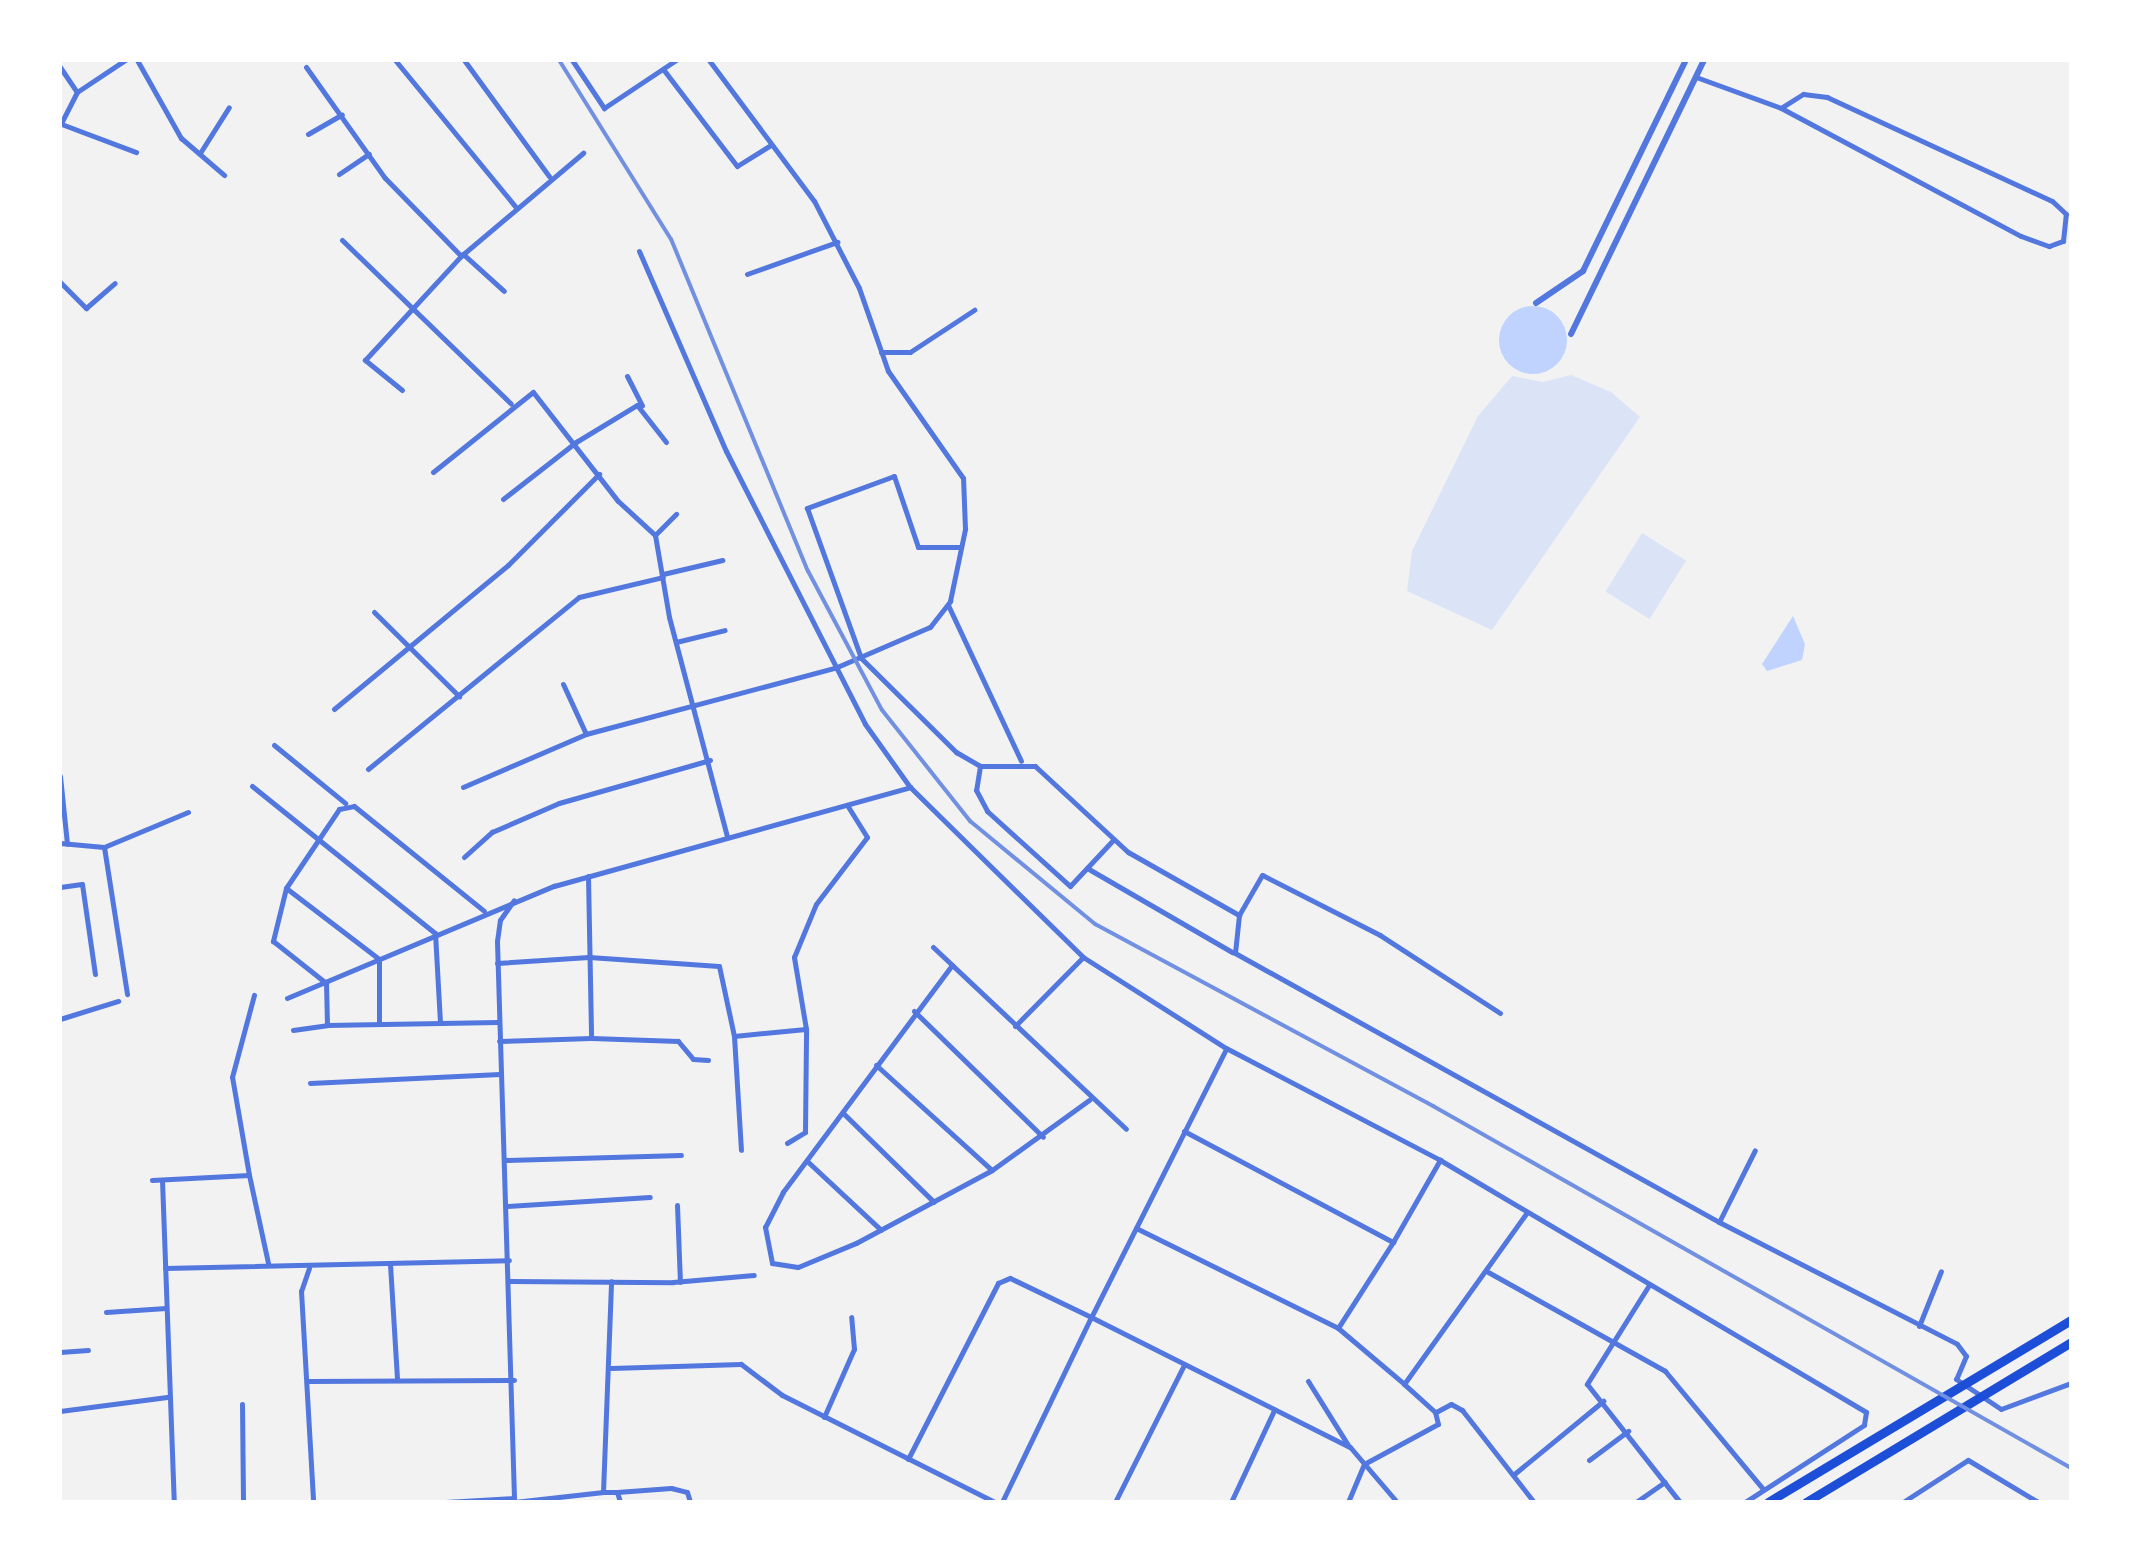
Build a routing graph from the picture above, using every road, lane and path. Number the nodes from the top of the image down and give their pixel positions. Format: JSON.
{"nodes":[{"id":1,"x":126,"y":60,"type":"edge"},
{"id":2,"x":137,"y":60,"type":"edge"},
{"id":3,"x":395,"y":60,"type":"edge"},
{"id":4,"x":464,"y":60,"type":"edge"},
{"id":5,"x":572,"y":60,"type":"edge"},
{"id":6,"x":676,"y":60,"type":"edge"},
{"id":7,"x":709,"y":60,"type":"edge"},
{"id":8,"x":1686,"y":60,"type":"edge"},
{"id":9,"x":1704,"y":60,"type":"edge"},
{"id":10,"x":60,"y":67,"type":"edge"},
{"id":11,"x":306,"y":67,"type":"dead end"},
{"id":12,"x":662,"y":69,"type":"junction"},
{"id":13,"x":1696,"y":76,"type":"junction"},
{"id":14,"x":77,"y":92,"type":"junction"},
{"id":15,"x":229,"y":107,"type":"dead end"},
{"id":16,"x":1781,"y":108,"type":"junction"},
{"id":17,"x":342,"y":114,"type":"junction"},
{"id":18,"x":62,"y":125,"type":"edge"},
{"id":19,"x":308,"y":134,"type":"dead end"},
{"id":20,"x":771,"y":146,"type":"junction"},
{"id":21,"x":136,"y":152,"type":"dead end"},
{"id":22,"x":200,"y":153,"type":"junction"},
{"id":23,"x":584,"y":153,"type":"dead end"},
{"id":24,"x":369,"y":154,"type":"junction"},
{"id":25,"x":224,"y":174,"type":"dead end"},
{"id":26,"x":338,"y":174,"type":"dead end"},
{"id":27,"x":549,"y":176,"type":"junction"},
{"id":28,"x":515,"y":206,"type":"junction"},
{"id":29,"x":342,"y":240,"type":"dead end"},
{"id":30,"x":837,"y":242,"type":"junction"},
{"id":31,"x":639,"y":251,"type":"dead end"},
{"id":32,"x":462,"y":255,"type":"junction"},
{"id":33,"x":747,"y":274,"type":"dead end"},
{"id":34,"x":60,"y":282,"type":"edge"},
{"id":35,"x":115,"y":282,"type":"dead end"},
{"id":36,"x":504,"y":291,"type":"dead end"},
{"id":37,"x":1536,"y":302,"type":"dead end"},
{"id":38,"x":414,"y":306,"type":"junction"},
{"id":39,"x":974,"y":310,"type":"dead end"},
{"id":40,"x":1571,"y":334,"type":"dead end"},
{"id":41,"x":878,"y":351,"type":"junction"},
{"id":42,"x":627,"y":376,"type":"dead end"},
{"id":43,"x":402,"y":390,"type":"dead end"},
{"id":44,"x":511,"y":404,"type":"junction"},
{"id":45,"x":642,"y":406,"type":"junction"},
{"id":46,"x":576,"y":442,"type":"junction"},
{"id":47,"x":666,"y":442,"type":"dead end"},
{"id":48,"x":433,"y":472,"type":"dead end"},
{"id":49,"x":599,"y":474,"type":"junction"},
{"id":50,"x":503,"y":498,"type":"dead end"},
{"id":51,"x":676,"y":514,"type":"dead end"},
{"id":52,"x":655,"y":535,"type":"junction"},
{"id":53,"x":961,"y":547,"type":"junction"},
{"id":54,"x":722,"y":560,"type":"dead end"},
{"id":55,"x":663,"y":575,"type":"junction"},
{"id":56,"x":948,"y":605,"type":"junction"},
{"id":57,"x":374,"y":612,"type":"dead end"},
{"id":58,"x":725,"y":630,"type":"dead end"},
{"id":59,"x":676,"y":642,"type":"junction"},
{"id":60,"x":410,"y":644,"type":"junction"},
{"id":61,"x":861,"y":658,"type":"junction"},
{"id":62,"x":837,"y":667,"type":"junction"},
{"id":63,"x":564,"y":684,"type":"dead end"},
{"id":64,"x":459,"y":696,"type":"junction"},
{"id":65,"x":695,"y":706,"type":"junction"},
{"id":66,"x":334,"y":710,"type":"dead end"},
{"id":67,"x":586,"y":734,"type":"junction"},
{"id":68,"x":274,"y":746,"type":"dead end"},
{"id":69,"x":710,"y":760,"type":"junction"},
{"id":70,"x":1022,"y":761,"type":"junction"},
{"id":71,"x":980,"y":766,"type":"junction"},
{"id":72,"x":368,"y":769,"type":"dead end"},
{"id":73,"x":60,"y":776,"type":"edge"},
{"id":74,"x":252,"y":786,"type":"dead end"},
{"id":75,"x":910,"y":787,"type":"junction"},
{"id":76,"x":462,"y":788,"type":"dead end"},
{"id":77,"x":345,"y":803,"type":"junction"},
{"id":78,"x":848,"y":806,"type":"junction"},
{"id":79,"x":188,"y":812,"type":"dead end"},
{"id":80,"x":727,"y":837,"type":"junction"},
{"id":81,"x":317,"y":838,"type":"junction"},
{"id":82,"x":1112,"y":840,"type":"junction"},
{"id":83,"x":64,"y":843,"type":"edge"},
{"id":84,"x":104,"y":847,"type":"junction"},
{"id":85,"x":464,"y":856,"type":"dead end"},
{"id":86,"x":1087,"y":868,"type":"junction"},
{"id":87,"x":588,"y":876,"type":"junction"},
{"id":88,"x":60,"y":887,"type":"edge"},
{"id":89,"x":286,"y":888,"type":"junction"},
{"id":90,"x":514,"y":900,"type":"junction"},
{"id":91,"x":485,"y":912,"type":"junction"},
{"id":92,"x":1239,"y":915,"type":"junction"},
{"id":93,"x":436,"y":933,"type":"junction"},
{"id":94,"x":933,"y":947,"type":"dead end"},
{"id":95,"x":1234,"y":953,"type":"junction"},
{"id":96,"x":590,"y":957,"type":"junction"},
{"id":97,"x":1083,"y":957,"type":"junction"},
{"id":98,"x":379,"y":959,"type":"junction"},
{"id":99,"x":498,"y":964,"type":"junction"},
{"id":100,"x":952,"y":965,"type":"junction"},
{"id":101,"x":96,"y":974,"type":"dead end"},
{"id":102,"x":326,"y":983,"type":"junction"},
{"id":103,"x":126,"y":994,"type":"dead end"},
{"id":104,"x":254,"y":994,"type":"dead end"},
{"id":105,"x":288,"y":998,"type":"dead end"},
{"id":106,"x":118,"y":1001,"type":"dead end"},
{"id":107,"x":914,"y":1012,"type":"junction"},
{"id":108,"x":1500,"y":1014,"type":"dead end"},
{"id":109,"x":60,"y":1019,"type":"edge"},
{"id":110,"x":498,"y":1022,"type":"junction"},
{"id":111,"x":380,"y":1023,"type":"junction"},
{"id":112,"x":440,"y":1023,"type":"junction"},
{"id":113,"x":326,"y":1025,"type":"junction"},
{"id":114,"x":1016,"y":1026,"type":"junction"},
{"id":115,"x":293,"y":1030,"type":"dead end"},
{"id":116,"x":806,"y":1030,"type":"junction"},
{"id":117,"x":734,"y":1036,"type":"junction"},
{"id":118,"x":590,"y":1038,"type":"junction"},
{"id":119,"x":499,"y":1041,"type":"junction"},
{"id":120,"x":1226,"y":1048,"type":"junction"},
{"id":121,"x":708,"y":1060,"type":"dead end"},
{"id":122,"x":876,"y":1065,"type":"junction"},
{"id":123,"x":500,"y":1074,"type":"junction"},
{"id":124,"x":310,"y":1082,"type":"dead end"},
{"id":125,"x":1089,"y":1100,"type":"junction"},
{"id":126,"x":843,"y":1113,"type":"junction"},
{"id":127,"x":1126,"y":1129,"type":"dead end"},
{"id":128,"x":1184,"y":1131,"type":"junction"},
{"id":129,"x":1043,"y":1137,"type":"junction"},
{"id":130,"x":787,"y":1143,"type":"dead end"},
{"id":131,"x":741,"y":1150,"type":"dead end"},
{"id":132,"x":1755,"y":1150,"type":"dead end"},
{"id":133,"x":681,"y":1155,"type":"dead end"},
{"id":134,"x":506,"y":1160,"type":"junction"},
{"id":135,"x":1440,"y":1160,"type":"junction"},
{"id":136,"x":807,"y":1161,"type":"junction"},
{"id":137,"x":992,"y":1170,"type":"junction"},
{"id":138,"x":250,"y":1176,"type":"junction"},
{"id":139,"x":152,"y":1180,"type":"dead end"},
{"id":140,"x":162,"y":1180,"type":"junction"},
{"id":141,"x":650,"y":1197,"type":"dead end"},
{"id":142,"x":934,"y":1202,"type":"junction"},
{"id":143,"x":507,"y":1206,"type":"junction"},
{"id":144,"x":677,"y":1206,"type":"dead end"},
{"id":145,"x":1527,"y":1212,"type":"junction"},
{"id":146,"x":1719,"y":1222,"type":"junction"},
{"id":147,"x":1136,"y":1228,"type":"junction"},
{"id":148,"x":881,"y":1230,"type":"junction"},
{"id":149,"x":1393,"y":1242,"type":"junction"},
{"id":150,"x":508,"y":1260,"type":"junction"},
{"id":151,"x":268,"y":1263,"type":"junction"},
{"id":152,"x":390,"y":1264,"type":"junction"},
{"id":153,"x":309,"y":1267,"type":"junction"},
{"id":154,"x":164,"y":1268,"type":"junction"},
{"id":155,"x":1941,"y":1271,"type":"dead end"},
{"id":156,"x":1488,"y":1272,"type":"junction"},
{"id":157,"x":754,"y":1275,"type":"dead end"},
{"id":158,"x":510,"y":1280,"type":"junction"},
{"id":159,"x":611,"y":1281,"type":"junction"},
{"id":160,"x":680,"y":1282,"type":"junction"},
{"id":161,"x":1649,"y":1285,"type":"junction"},
{"id":162,"x":166,"y":1308,"type":"junction"},
{"id":163,"x":106,"y":1312,"type":"dead end"},
{"id":164,"x":850,"y":1317,"type":"dead end"},
{"id":165,"x":1091,"y":1317,"type":"junction"},
{"id":166,"x":2071,"y":1320,"type":"edge"},
{"id":167,"x":1920,"y":1326,"type":"junction"},
{"id":168,"x":1338,"y":1328,"type":"junction"},
{"id":169,"x":1612,"y":1338,"type":"junction"},
{"id":170,"x":2071,"y":1342,"type":"edge"},
{"id":171,"x":88,"y":1350,"type":"dead end"},
{"id":172,"x":60,"y":1352,"type":"edge"},
{"id":173,"x":1184,"y":1365,"type":"junction"},
{"id":174,"x":611,"y":1368,"type":"junction"},
{"id":175,"x":397,"y":1380,"type":"junction"},
{"id":176,"x":514,"y":1380,"type":"junction"},
{"id":177,"x":308,"y":1381,"type":"junction"},
{"id":178,"x":1308,"y":1381,"type":"dead end"},
{"id":179,"x":2070,"y":1382,"type":"edge"},
{"id":180,"x":1404,"y":1384,"type":"junction"},
{"id":181,"x":167,"y":1398,"type":"junction"},
{"id":182,"x":1604,"y":1400,"type":"junction"},
{"id":183,"x":242,"y":1404,"type":"dead end"},
{"id":184,"x":1274,"y":1410,"type":"junction"},
{"id":185,"x":60,"y":1411,"type":"edge"},
{"id":186,"x":1435,"y":1412,"type":"junction"},
{"id":187,"x":824,"y":1417,"type":"junction"},
{"id":188,"x":1628,"y":1432,"type":"junction"},
{"id":189,"x":1350,"y":1448,"type":"junction"},
{"id":190,"x":908,"y":1458,"type":"junction"},
{"id":191,"x":1589,"y":1460,"type":"dead end"},
{"id":192,"x":1364,"y":1464,"type":"junction"},
{"id":193,"x":1513,"y":1475,"type":"junction"},
{"id":194,"x":1664,"y":1482,"type":"junction"},
{"id":195,"x":1764,"y":1490,"type":"junction"},
{"id":196,"x":603,"y":1492,"type":"junction"},
{"id":197,"x":617,"y":1492,"type":"junction"},
{"id":198,"x":514,"y":1500,"type":"edge"},
{"id":199,"x":174,"y":1502,"type":"edge"},
{"id":200,"x":243,"y":1502,"type":"edge"},
{"id":201,"x":313,"y":1502,"type":"edge"},
{"id":202,"x":444,"y":1502,"type":"edge"},
{"id":203,"x":464,"y":1502,"type":"edge"},
{"id":204,"x":620,"y":1502,"type":"edge"},
{"id":205,"x":690,"y":1502,"type":"edge"},
{"id":206,"x":999,"y":1502,"type":"edge"},
{"id":207,"x":1114,"y":1502,"type":"edge"},
{"id":208,"x":1230,"y":1502,"type":"edge"},
{"id":209,"x":1348,"y":1502,"type":"edge"},
{"id":210,"x":1397,"y":1502,"type":"edge"},
{"id":211,"x":1534,"y":1502,"type":"edge"},
{"id":212,"x":1636,"y":1502,"type":"edge"},
{"id":213,"x":1680,"y":1502,"type":"edge"},
{"id":214,"x":1745,"y":1502,"type":"edge"},
{"id":215,"x":1768,"y":1502,"type":"edge"},
{"id":216,"x":1806,"y":1502,"type":"edge"},
{"id":217,"x":1903,"y":1502,"type":"edge"},
{"id":218,"x":2038,"y":1502,"type":"edge"}],
"edges":[{"from":1,"to":14,"type":"street"},
{"from":2,"to":22,"type":"street"},
{"from":3,"to":28,"type":"street"},
{"from":4,"to":27,"type":"street"},
{"from":5,"to":12,"type":"street"},
{"from":6,"to":12,"type":"street"},
{"from":7,"to":20,"type":"street"},
{"from":8,"to":37,"type":"street"},
{"from":9,"to":13,"type":"street"},
{"from":10,"to":14,"type":"street"},
{"from":11,"to":17,"type":"street"},
{"from":12,"to":20,"type":"street"},
{"from":13,"to":16,"type":"street"},
{"from":13,"to":40,"type":"street"},
{"from":14,"to":18,"type":"street"},
{"from":15,"to":22,"type":"street"},
{"from":16,"to":16,"type":"street"},
{"from":17,"to":19,"type":"street"},
{"from":17,"to":24,"type":"street"},
{"from":18,"to":21,"type":"street"},
{"from":20,"to":30,"type":"street"},
{"from":22,"to":25,"type":"street"},
{"from":23,"to":27,"type":"street"},
{"from":24,"to":26,"type":"street"},
{"from":24,"to":32,"type":"street"},
{"from":27,"to":28,"type":"street"},
{"from":28,"to":32,"type":"street"},
{"from":29,"to":38,"type":"street"},
{"from":30,"to":33,"type":"street"},
{"from":30,"to":41,"type":"street"},
{"from":31,"to":62,"type":"street"},
{"from":32,"to":36,"type":"street"},
{"from":32,"to":38,"type":"street"},
{"from":34,"to":35,"type":"street"},
{"from":38,"to":43,"type":"street"},
{"from":38,"to":44,"type":"street"},
{"from":39,"to":41,"type":"street"},
{"from":41,"to":53,"type":"street"},
{"from":42,"to":45,"type":"street"},
{"from":44,"to":46,"type":"street"},
{"from":44,"to":48,"type":"street"},
{"from":45,"to":46,"type":"street"},
{"from":45,"to":47,"type":"street"},
{"from":46,"to":49,"type":"street"},
{"from":46,"to":50,"type":"street"},
{"from":49,"to":52,"type":"street"},
{"from":49,"to":60,"type":"street"},
{"from":51,"to":52,"type":"street"},
{"from":52,"to":55,"type":"street"},
{"from":53,"to":56,"type":"street"},
{"from":53,"to":61,"type":"street"},
{"from":54,"to":55,"type":"street"},
{"from":55,"to":59,"type":"street"},
{"from":55,"to":64,"type":"street"},
{"from":56,"to":61,"type":"street"},
{"from":56,"to":70,"type":"street"},
{"from":57,"to":60,"type":"street"},
{"from":58,"to":59,"type":"street"},
{"from":59,"to":65,"type":"street"},
{"from":60,"to":64,"type":"street"},
{"from":60,"to":66,"type":"street"},
{"from":61,"to":62,"type":"street"},
{"from":61,"to":71,"type":"street"},
{"from":62,"to":65,"type":"street"},
{"from":62,"to":75,"type":"street"},
{"from":63,"to":67,"type":"street"},
{"from":64,"to":72,"type":"street"},
{"from":65,"to":67,"type":"street"},
{"from":65,"to":69,"type":"street"},
{"from":67,"to":76,"type":"street"},
{"from":68,"to":77,"type":"street"},
{"from":69,"to":80,"type":"street"},
{"from":69,"to":85,"type":"street"},
{"from":70,"to":71,"type":"street"},
{"from":70,"to":82,"type":"street"},
{"from":71,"to":86,"type":"street"},
{"from":73,"to":83,"type":"street"},
{"from":74,"to":81,"type":"street"},
{"from":75,"to":78,"type":"street"},
{"from":75,"to":97,"type":"street"},
{"from":77,"to":81,"type":"street"},
{"from":77,"to":91,"type":"street"},
{"from":78,"to":80,"type":"street"},
{"from":78,"to":116,"type":"street"},
{"from":79,"to":84,"type":"street"},
{"from":80,"to":87,"type":"street"},
{"from":81,"to":89,"type":"street"},
{"from":81,"to":93,"type":"street"},
{"from":82,"to":86,"type":"street"},
{"from":82,"to":92,"type":"street"},
{"from":83,"to":84,"type":"street"},
{"from":84,"to":103,"type":"street"},
{"from":86,"to":95,"type":"street"},
{"from":87,"to":90,"type":"street"},
{"from":87,"to":96,"type":"street"},
{"from":88,"to":101,"type":"street"},
{"from":89,"to":98,"type":"street"},
{"from":89,"to":102,"type":"street"},
{"from":90,"to":91,"type":"street"},
{"from":90,"to":99,"type":"street"},
{"from":91,"to":93,"type":"street"},
{"from":92,"to":95,"type":"street"},
{"from":92,"to":108,"type":"street"},
{"from":93,"to":98,"type":"street"},
{"from":93,"to":112,"type":"street"},
{"from":94,"to":100,"type":"street"},
{"from":95,"to":146,"type":"street"},
{"from":96,"to":99,"type":"street"},
{"from":96,"to":117,"type":"street"},
{"from":96,"to":118,"type":"street"},
{"from":97,"to":114,"type":"street"},
{"from":97,"to":120,"type":"street"},
{"from":98,"to":102,"type":"street"},
{"from":98,"to":111,"type":"street"},
{"from":99,"to":110,"type":"street"},
{"from":100,"to":107,"type":"street"},
{"from":100,"to":114,"type":"street"},
{"from":102,"to":105,"type":"street"},
{"from":102,"to":113,"type":"street"},
{"from":104,"to":138,"type":"street"},
{"from":106,"to":109,"type":"street"},
{"from":107,"to":122,"type":"street"},
{"from":107,"to":129,"type":"street"},
{"from":110,"to":112,"type":"street"},
{"from":110,"to":119,"type":"street"},
{"from":111,"to":112,"type":"street"},
{"from":111,"to":113,"type":"street"},
{"from":113,"to":115,"type":"street"},
{"from":114,"to":125,"type":"street"},
{"from":116,"to":117,"type":"street"},
{"from":116,"to":130,"type":"street"},
{"from":117,"to":131,"type":"street"},
{"from":118,"to":119,"type":"street"},
{"from":118,"to":121,"type":"street"},
{"from":119,"to":123,"type":"street"},
{"from":120,"to":128,"type":"street"},
{"from":120,"to":135,"type":"street"},
{"from":122,"to":126,"type":"street"},
{"from":122,"to":137,"type":"street"},
{"from":123,"to":124,"type":"street"},
{"from":123,"to":134,"type":"street"},
{"from":125,"to":127,"type":"street"},
{"from":125,"to":129,"type":"street"},
{"from":126,"to":136,"type":"street"},
{"from":126,"to":142,"type":"street"},
{"from":128,"to":147,"type":"street"},
{"from":128,"to":149,"type":"street"},
{"from":129,"to":137,"type":"street"},
{"from":132,"to":146,"type":"street"},
{"from":133,"to":134,"type":"street"},
{"from":134,"to":143,"type":"street"},
{"from":135,"to":145,"type":"street"},
{"from":135,"to":149,"type":"street"},
{"from":136,"to":148,"type":"street"},
{"from":136,"to":148,"type":"street"},
{"from":137,"to":142,"type":"street"},
{"from":138,"to":140,"type":"street"},
{"from":138,"to":151,"type":"street"},
{"from":139,"to":140,"type":"street"},
{"from":140,"to":154,"type":"street"},
{"from":141,"to":143,"type":"street"},
{"from":142,"to":148,"type":"street"},
{"from":143,"to":150,"type":"street"},
{"from":144,"to":160,"type":"street"},
{"from":145,"to":156,"type":"street"},
{"from":145,"to":161,"type":"street"},
{"from":146,"to":167,"type":"street"},
{"from":147,"to":165,"type":"street"},
{"from":147,"to":168,"type":"street"},
{"from":149,"to":168,"type":"street"},
{"from":150,"to":152,"type":"street"},
{"from":150,"to":158,"type":"street"},
{"from":151,"to":153,"type":"street"},
{"from":151,"to":154,"type":"street"},
{"from":152,"to":153,"type":"street"},
{"from":152,"to":175,"type":"street"},
{"from":153,"to":177,"type":"street"},
{"from":154,"to":162,"type":"street"},
{"from":155,"to":167,"type":"street"},
{"from":156,"to":169,"type":"street"},
{"from":156,"to":180,"type":"street"},
{"from":157,"to":160,"type":"street"},
{"from":158,"to":159,"type":"street"},
{"from":158,"to":176,"type":"street"},
{"from":159,"to":160,"type":"street"},
{"from":159,"to":174,"type":"street"},
{"from":161,"to":169,"type":"street"},
{"from":161,"to":195,"type":"street"},
{"from":162,"to":163,"type":"street"},
{"from":162,"to":181,"type":"street"},
{"from":164,"to":187,"type":"street"},
{"from":165,"to":173,"type":"street"},
{"from":165,"to":190,"type":"street"},
{"from":165,"to":206,"type":"street"},
{"from":166,"to":215,"type":"highway"},
{"from":167,"to":179,"type":"street"},
{"from":168,"to":180,"type":"street"},
{"from":169,"to":182,"type":"street"},
{"from":169,"to":195,"type":"street"},
{"from":170,"to":216,"type":"highway"},
{"from":171,"to":172,"type":"street"},
{"from":173,"to":184,"type":"street"},
{"from":173,"to":207,"type":"street"},
{"from":174,"to":187,"type":"street"},
{"from":174,"to":196,"type":"street"},
{"from":175,"to":176,"type":"street"},
{"from":175,"to":177,"type":"street"},
{"from":176,"to":198,"type":"street"},
{"from":177,"to":201,"type":"street"},
{"from":178,"to":189,"type":"street"},
{"from":180,"to":186,"type":"street"},
{"from":181,"to":185,"type":"street"},
{"from":181,"to":199,"type":"street"},
{"from":182,"to":188,"type":"street"},
{"from":182,"to":193,"type":"street"},
{"from":183,"to":200,"type":"street"},
{"from":184,"to":189,"type":"street"},
{"from":184,"to":208,"type":"street"},
{"from":186,"to":192,"type":"street"},
{"from":186,"to":193,"type":"street"},
{"from":187,"to":190,"type":"street"},
{"from":188,"to":191,"type":"street"},
{"from":188,"to":194,"type":"street"},
{"from":189,"to":192,"type":"street"},
{"from":190,"to":206,"type":"street"},
{"from":192,"to":209,"type":"street"},
{"from":192,"to":210,"type":"street"},
{"from":193,"to":211,"type":"street"},
{"from":194,"to":212,"type":"street"},
{"from":194,"to":213,"type":"street"},
{"from":195,"to":214,"type":"street"},
{"from":196,"to":197,"type":"street"},
{"from":196,"to":198,"type":"street"},
{"from":197,"to":204,"type":"street"},
{"from":197,"to":205,"type":"street"},
{"from":198,"to":203,"type":"street"},
{"from":202,"to":203,"type":"street"},
{"from":217,"to":218,"type":"street"}]}
